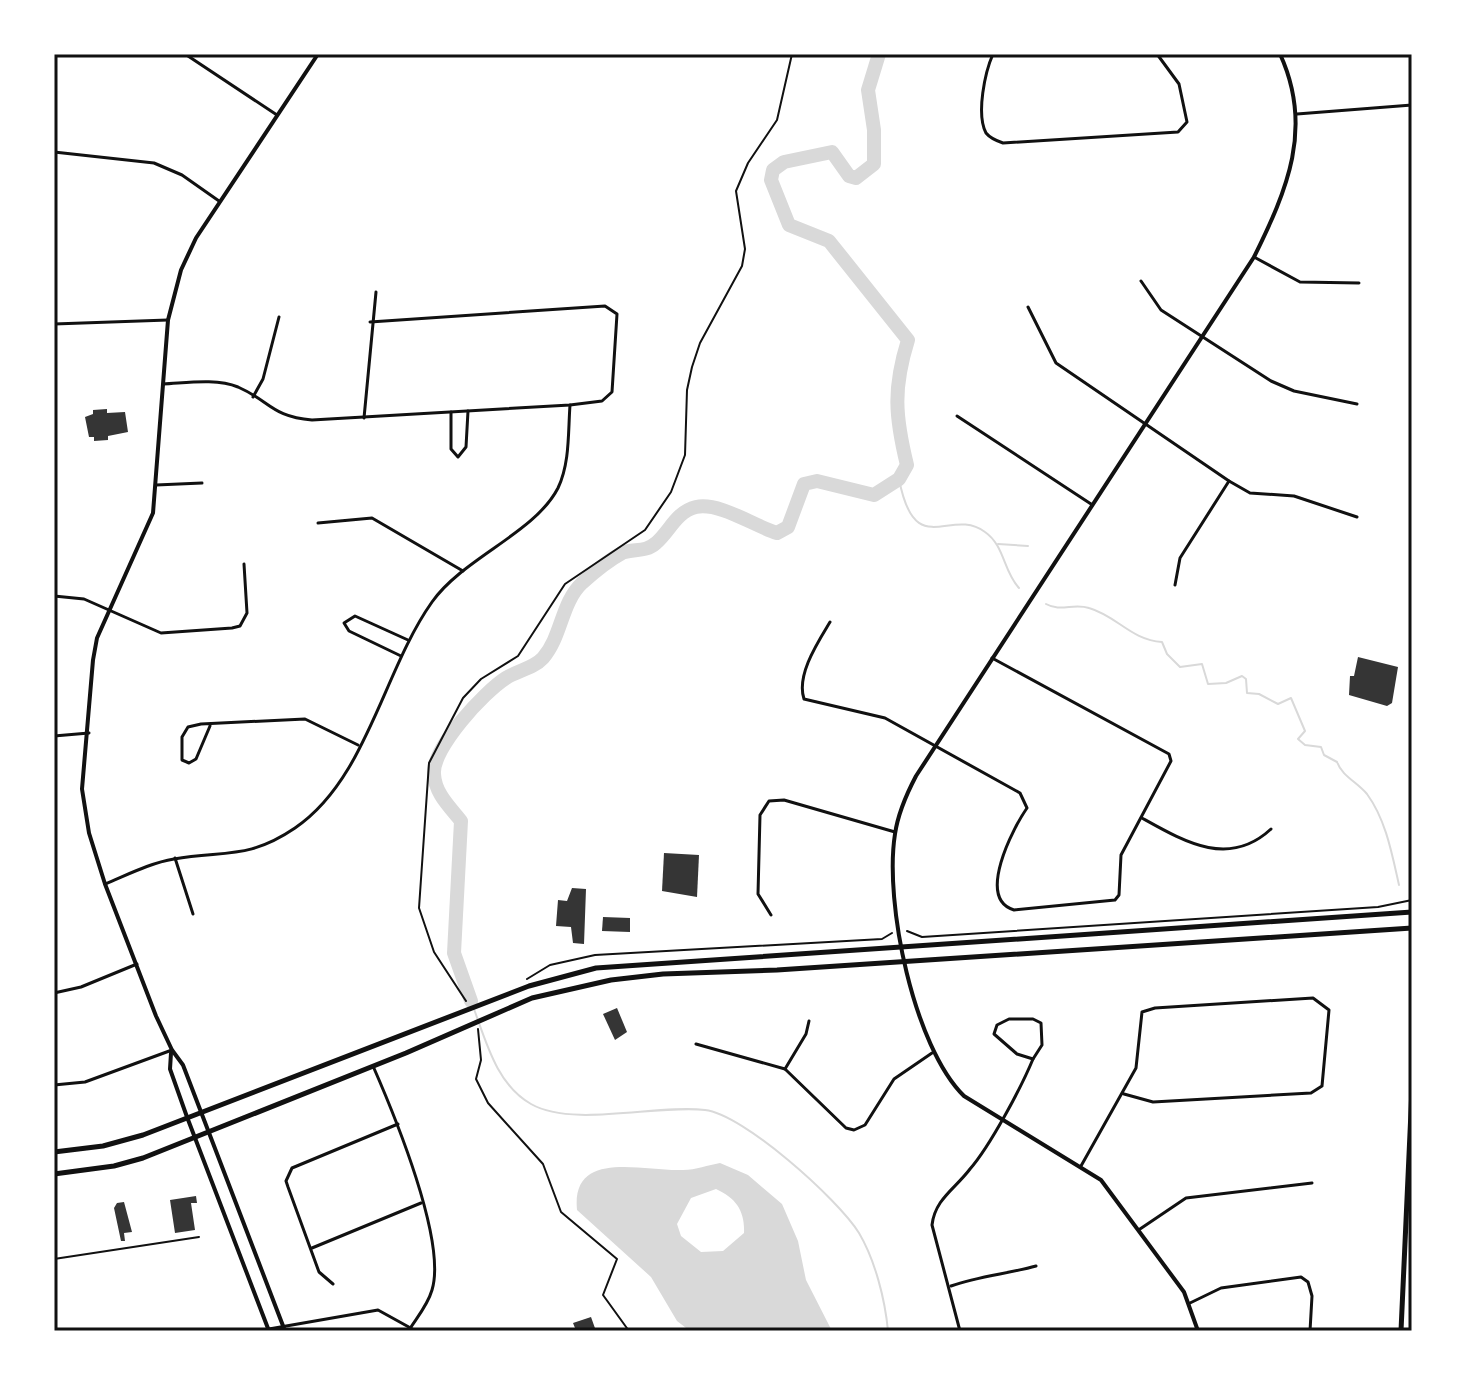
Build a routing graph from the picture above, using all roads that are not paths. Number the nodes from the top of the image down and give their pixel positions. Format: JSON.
{"nodes":[{"id":1,"x":185,"y":54,"type":"edge"},
{"id":2,"x":318,"y":54,"type":"edge"},
{"id":3,"x":993,"y":54,"type":"edge"},
{"id":4,"x":1157,"y":54,"type":"edge"},
{"id":5,"x":1280,"y":54,"type":"edge"},
{"id":6,"x":1412,"y":105,"type":"edge"},
{"id":7,"x":1297,"y":114,"type":"junction"},
{"id":8,"x":277,"y":115,"type":"junction"},
{"id":9,"x":54,"y":152,"type":"edge"},
{"id":10,"x":219,"y":201,"type":"junction"},
{"id":11,"x":1254,"y":257,"type":"junction"},
{"id":12,"x":1141,"y":281,"type":"dead end"},
{"id":13,"x":1359,"y":283,"type":"dead end"},
{"id":14,"x":376,"y":292,"type":"dead end"},
{"id":15,"x":1028,"y":307,"type":"dead end"},
{"id":16,"x":279,"y":317,"type":"dead end"},
{"id":17,"x":168,"y":320,"type":"junction"},
{"id":18,"x":370,"y":322,"type":"junction"},
{"id":19,"x":54,"y":324,"type":"edge"},
{"id":20,"x":1202,"y":337,"type":"junction"},
{"id":21,"x":163,"y":384,"type":"junction"},
{"id":22,"x":253,"y":397,"type":"junction"},
{"id":23,"x":1357,"y":404,"type":"dead end"},
{"id":24,"x":570,"y":405,"type":"junction"},
{"id":25,"x":468,"y":411,"type":"junction"},
{"id":26,"x":451,"y":412,"type":"junction"},
{"id":27,"x":957,"y":416,"type":"dead end"},
{"id":28,"x":364,"y":418,"type":"junction"},
{"id":29,"x":1147,"y":424,"type":"junction"},
{"id":30,"x":1229,"y":481,"type":"junction"},
{"id":31,"x":202,"y":483,"type":"dead end"},
{"id":32,"x":156,"y":485,"type":"junction"},
{"id":33,"x":1091,"y":504,"type":"junction"},
{"id":34,"x":1357,"y":517,"type":"dead end"},
{"id":35,"x":318,"y":523,"type":"dead end"},
{"id":36,"x":244,"y":564,"type":"dead end"},
{"id":37,"x":463,"y":571,"type":"junction"},
{"id":38,"x":1175,"y":585,"type":"dead end"},
{"id":39,"x":54,"y":596,"type":"edge"},
{"id":40,"x":111,"y":611,"type":"junction"},
{"id":41,"x":830,"y":622,"type":"dead end"},
{"id":42,"x":408,"y":640,"type":"junction"},
{"id":43,"x":401,"y":656,"type":"junction"},
{"id":44,"x":992,"y":658,"type":"junction"},
{"id":45,"x":210,"y":726,"type":"junction"},
{"id":46,"x":89,"y":733,"type":"junction"},
{"id":47,"x":54,"y":736,"type":"edge"},
{"id":48,"x":358,"y":745,"type":"junction"},
{"id":49,"x":934,"y":748,"type":"junction"},
{"id":50,"x":1142,"y":818,"type":"junction"},
{"id":51,"x":1271,"y":829,"type":"dead end"},
{"id":52,"x":895,"y":832,"type":"junction"},
{"id":53,"x":175,"y":858,"type":"junction"},
{"id":54,"x":105,"y":884,"type":"junction"},
{"id":55,"x":1412,"y":912,"type":"edge"},
{"id":56,"x":193,"y":914,"type":"dead end"},
{"id":57,"x":771,"y":915,"type":"dead end"},
{"id":58,"x":1412,"y":928,"type":"edge"},
{"id":59,"x":902,"y":947,"type":"junction"},
{"id":60,"x":904,"y":960,"type":"junction"},
{"id":61,"x":137,"y":964,"type":"junction"},
{"id":62,"x":54,"y":993,"type":"edge"},
{"id":63,"x":1412,"y":997,"type":"edge"},
{"id":64,"x":1412,"y":1018,"type":"edge"},
{"id":65,"x":809,"y":1021,"type":"dead end"},
{"id":66,"x":696,"y":1044,"type":"dead end"},
{"id":67,"x":172,"y":1050,"type":"junction"},
{"id":68,"x":932,"y":1053,"type":"junction"},
{"id":69,"x":1033,"y":1059,"type":"junction"},
{"id":70,"x":373,"y":1066,"type":"junction"},
{"id":71,"x":785,"y":1069,"type":"junction"},
{"id":72,"x":54,"y":1085,"type":"edge"},
{"id":73,"x":1412,"y":1089,"type":"edge"},
{"id":74,"x":1124,"y":1094,"type":"junction"},
{"id":75,"x":200,"y":1112,"type":"junction"},
{"id":76,"x":187,"y":1117,"type":"junction"},
{"id":77,"x":1000,"y":1119,"type":"junction"},
{"id":78,"x":398,"y":1124,"type":"junction"},
{"id":79,"x":207,"y":1132,"type":"junction"},
{"id":80,"x":194,"y":1138,"type":"junction"},
{"id":81,"x":54,"y":1152,"type":"edge"},
{"id":82,"x":1081,"y":1166,"type":"junction"},
{"id":83,"x":54,"y":1174,"type":"edge"},
{"id":84,"x":1312,"y":1183,"type":"dead end"},
{"id":85,"x":421,"y":1203,"type":"junction"},
{"id":86,"x":245,"y":1226,"type":"junction"},
{"id":87,"x":1140,"y":1229,"type":"junction"},
{"id":88,"x":232,"y":1230,"type":"junction"},
{"id":89,"x":199,"y":1237,"type":"dead end"},
{"id":90,"x":312,"y":1248,"type":"junction"},
{"id":91,"x":54,"y":1259,"type":"edge"},
{"id":92,"x":1036,"y":1266,"type":"dead end"},
{"id":93,"x":333,"y":1284,"type":"dead end"},
{"id":94,"x":951,"y":1286,"type":"junction"},
{"id":95,"x":1190,"y":1303,"type":"junction"},
{"id":96,"x":411,"y":1327,"type":"junction"},
{"id":97,"x":285,"y":1329,"type":"edge"},
{"id":98,"x":269,"y":1330,"type":"edge"},
{"id":99,"x":416,"y":1331,"type":"edge"},
{"id":100,"x":960,"y":1331,"type":"edge"},
{"id":101,"x":1198,"y":1331,"type":"edge"},
{"id":102,"x":1310,"y":1331,"type":"edge"},
{"id":103,"x":1401,"y":1331,"type":"edge"}],
"edges":[{"from":1,"to":8,"type":"street"},
{"from":2,"to":8,"type":"street"},
{"from":3,"to":4,"type":"street"},
{"from":5,"to":7,"type":"street"},
{"from":6,"to":7,"type":"street"},
{"from":7,"to":11,"type":"street"},
{"from":8,"to":10,"type":"street"},
{"from":9,"to":10,"type":"street"},
{"from":10,"to":17,"type":"street"},
{"from":11,"to":13,"type":"street"},
{"from":11,"to":20,"type":"street"},
{"from":12,"to":20,"type":"street"},
{"from":14,"to":18,"type":"street"},
{"from":15,"to":29,"type":"street"},
{"from":16,"to":22,"type":"street"},
{"from":17,"to":19,"type":"street"},
{"from":17,"to":21,"type":"street"},
{"from":18,"to":24,"type":"street"},
{"from":18,"to":28,"type":"street"},
{"from":20,"to":23,"type":"street"},
{"from":20,"to":29,"type":"street"},
{"from":21,"to":22,"type":"street"},
{"from":21,"to":32,"type":"street"},
{"from":22,"to":28,"type":"street"},
{"from":24,"to":25,"type":"street"},
{"from":24,"to":37,"type":"street"},
{"from":25,"to":26,"type":"street"},
{"from":25,"to":26,"type":"street"},
{"from":26,"to":28,"type":"street"},
{"from":27,"to":33,"type":"street"},
{"from":29,"to":30,"type":"street"},
{"from":29,"to":33,"type":"street"},
{"from":30,"to":34,"type":"street"},
{"from":30,"to":38,"type":"street"},
{"from":31,"to":32,"type":"street"},
{"from":32,"to":40,"type":"street"},
{"from":33,"to":44,"type":"street"},
{"from":35,"to":37,"type":"street"},
{"from":36,"to":40,"type":"street"},
{"from":37,"to":42,"type":"street"},
{"from":39,"to":40,"type":"street"},
{"from":40,"to":46,"type":"street"},
{"from":41,"to":49,"type":"street"},
{"from":42,"to":43,"type":"street"},
{"from":42,"to":43,"type":"street"},
{"from":43,"to":48,"type":"street"},
{"from":44,"to":49,"type":"street"},
{"from":44,"to":50,"type":"street"},
{"from":45,"to":45,"type":"street"},
{"from":45,"to":48,"type":"street"},
{"from":46,"to":47,"type":"street"},
{"from":46,"to":54,"type":"street"},
{"from":48,"to":53,"type":"street"},
{"from":49,"to":50,"type":"street"},
{"from":49,"to":52,"type":"street"},
{"from":50,"to":51,"type":"street"},
{"from":52,"to":57,"type":"street"},
{"from":52,"to":59,"type":"street"},
{"from":53,"to":54,"type":"street"},
{"from":53,"to":56,"type":"street"},
{"from":54,"to":61,"type":"street"},
{"from":55,"to":59,"type":"main road"},
{"from":58,"to":60,"type":"main road"},
{"from":59,"to":60,"type":"street"},
{"from":59,"to":75,"type":"main road"},
{"from":60,"to":68,"type":"street"},
{"from":60,"to":70,"type":"main road"},
{"from":61,"to":62,"type":"street"},
{"from":61,"to":67,"type":"street"},
{"from":63,"to":64,"type":"main road"},
{"from":65,"to":71,"type":"street"},
{"from":66,"to":71,"type":"street"},
{"from":67,"to":72,"type":"street"},
{"from":67,"to":75,"type":"street"},
{"from":67,"to":76,"type":"street"},
{"from":68,"to":71,"type":"street"},
{"from":68,"to":77,"type":"street"},
{"from":69,"to":69,"type":"street"},
{"from":69,"to":77,"type":"street"},
{"from":70,"to":78,"type":"street"},
{"from":70,"to":79,"type":"main road"},
{"from":73,"to":103,"type":"main road"},
{"from":74,"to":74,"type":"street"},
{"from":74,"to":82,"type":"street"},
{"from":75,"to":76,"type":"main road"},
{"from":75,"to":79,"type":"street"},
{"from":76,"to":80,"type":"street"},
{"from":76,"to":81,"type":"main road"},
{"from":77,"to":82,"type":"street"},
{"from":77,"to":94,"type":"street"},
{"from":78,"to":85,"type":"street"},
{"from":78,"to":90,"type":"street"},
{"from":79,"to":80,"type":"main road"},
{"from":79,"to":86,"type":"street"},
{"from":80,"to":83,"type":"main road"},
{"from":80,"to":88,"type":"street"},
{"from":82,"to":87,"type":"street"},
{"from":84,"to":87,"type":"street"},
{"from":85,"to":90,"type":"street"},
{"from":85,"to":96,"type":"street"},
{"from":86,"to":88,"type":"street"},
{"from":86,"to":97,"type":"street"},
{"from":87,"to":95,"type":"street"},
{"from":88,"to":98,"type":"street"},
{"from":89,"to":91,"type":"lane"},
{"from":90,"to":93,"type":"street"},
{"from":92,"to":94,"type":"street"},
{"from":94,"to":100,"type":"street"},
{"from":95,"to":101,"type":"street"},
{"from":95,"to":102,"type":"street"},
{"from":96,"to":97,"type":"street"},
{"from":96,"to":99,"type":"street"},
{"from":97,"to":98,"type":"street"}]}
